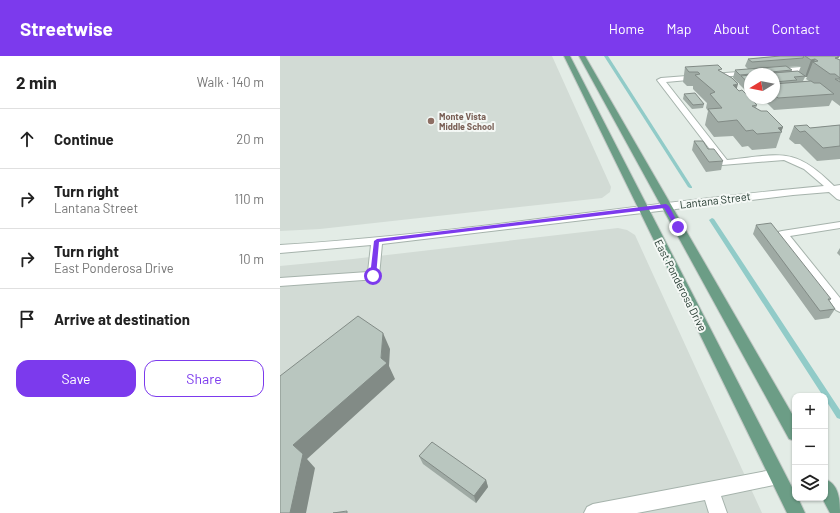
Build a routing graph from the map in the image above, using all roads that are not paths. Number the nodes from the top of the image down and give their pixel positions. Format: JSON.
{"nodes":[{"id":1,"x":567,"y":56,"type":"edge"},
{"id":2,"x":582,"y":56,"type":"edge"},
{"id":3,"x":840,"y":66,"type":"edge"},
{"id":4,"x":835,"y":188,"type":"edge"},
{"id":5,"x":840,"y":197,"type":"edge"},
{"id":6,"x":666,"y":206,"type":"junction"},
{"id":7,"x":643,"y":209,"type":"junction"},
{"id":8,"x":840,"y":225,"type":"edge"},
{"id":9,"x":377,"y":241,"type":"junction"},
{"id":10,"x":280,"y":249,"type":"edge"},
{"id":11,"x":280,"y":282,"type":"edge"},
{"id":12,"x":840,"y":307,"type":"edge"},
{"id":13,"x":792,"y":429,"type":"edge"},
{"id":14,"x":777,"y":477,"type":"junction"},
{"id":15,"x":710,"y":490,"type":"junction"},
{"id":16,"x":828,"y":492,"type":"edge"},
{"id":17,"x":593,"y":513,"type":"edge"},
{"id":18,"x":718,"y":513,"type":"edge"},
{"id":19,"x":796,"y":513,"type":"edge"},
{"id":20,"x":840,"y":513,"type":"edge"}],
"edges":[{"from":1,"to":7,"type":"main road","name":"East Ponderosa Drive"},
{"from":2,"to":6,"type":"main road"},
{"from":3,"to":4,"type":"street"},
{"from":4,"to":5,"type":"street"},
{"from":4,"to":6,"type":"street","name":"Lantana Street"},
{"from":6,"to":7,"type":"street","name":"Lantana Street"},
{"from":6,"to":13,"type":"main road"},
{"from":7,"to":9,"type":"street","name":"Lantana Street"},
{"from":7,"to":14,"type":"main road","name":"East Ponderosa Drive"},
{"from":8,"to":12,"type":"street"},
{"from":9,"to":10,"type":"street","name":"Lantana Street"},
{"from":9,"to":11,"type":"street"},
{"from":14,"to":15,"type":"street"},
{"from":14,"to":19,"type":"main road","name":"East Ponderosa Drive"},
{"from":15,"to":17,"type":"street"},
{"from":15,"to":18,"type":"street"},
{"from":16,"to":20,"type":"main road"}]}
